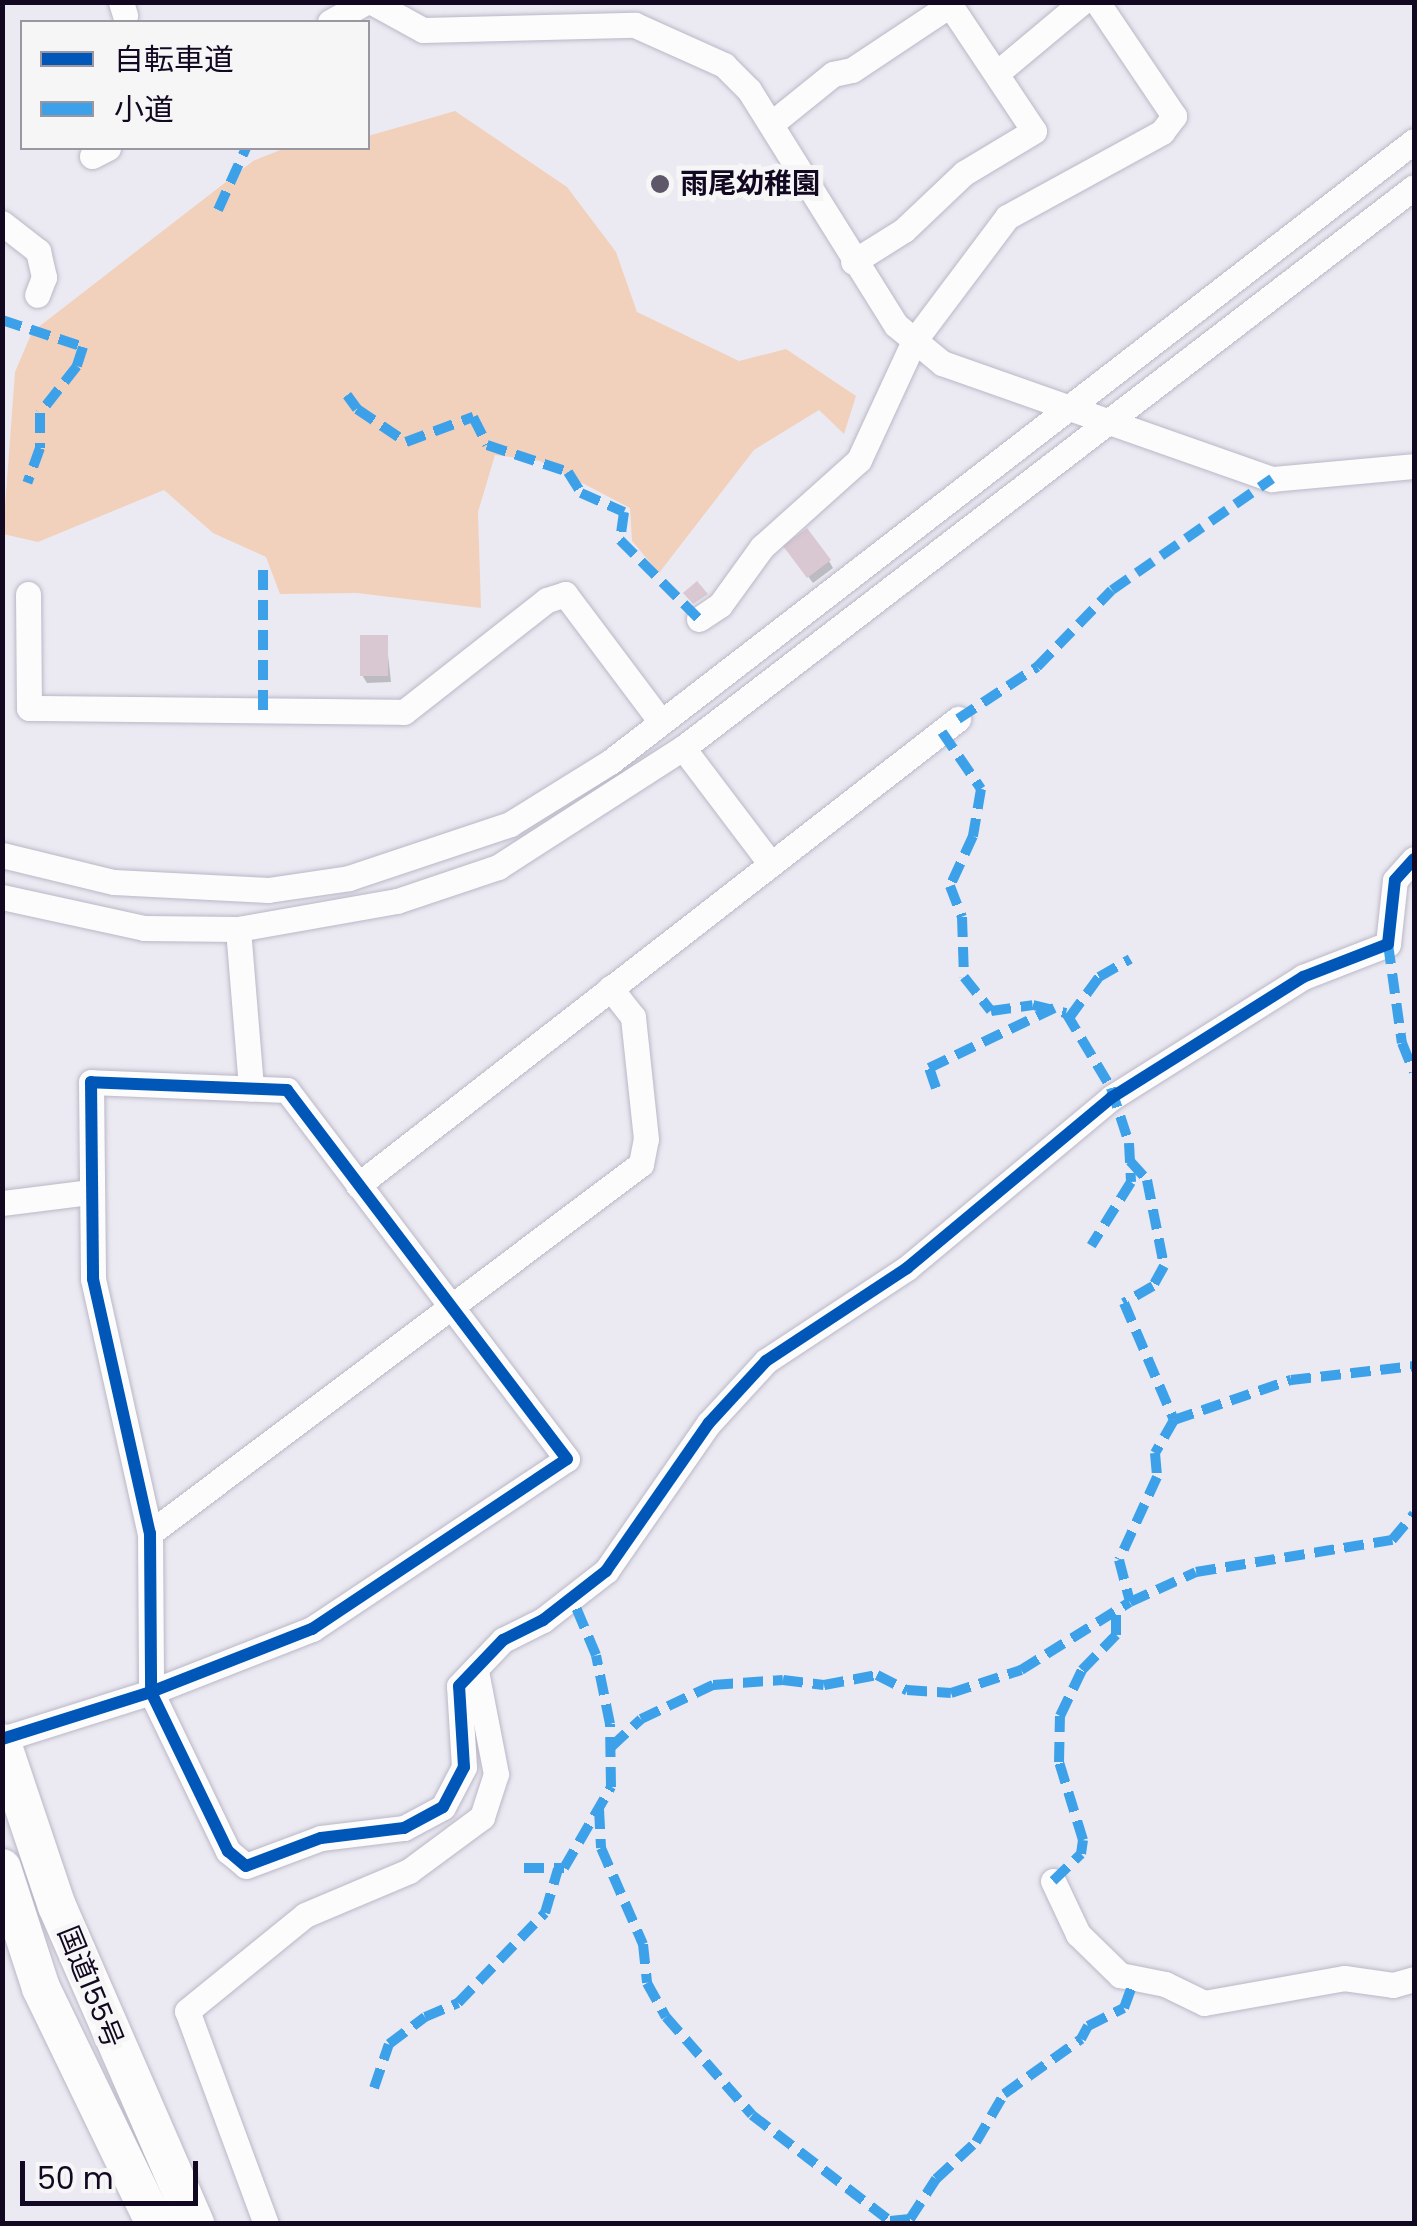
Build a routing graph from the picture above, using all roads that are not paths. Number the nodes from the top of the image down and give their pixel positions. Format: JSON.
{"nodes":[{"id":1,"x":369,"y":2,"type":"edge"},
{"id":2,"x":1082,"y":2,"type":"edge"},
{"id":3,"x":1097,"y":2,"type":"edge"},
{"id":4,"x":334,"y":20,"type":"edge"},
{"id":5,"x":997,"y":72,"type":"junction"},
{"id":6,"x":771,"y":124,"type":"junction"},
{"id":7,"x":1414,"y":141,"type":"edge"},
{"id":8,"x":1414,"y":187,"type":"edge"},
{"id":9,"x":2,"y":223,"type":"edge"},
{"id":10,"x":854,"y":262,"type":"junction"},
{"id":11,"x":37,"y":296,"type":"dead end"},
{"id":12,"x":914,"y":341,"type":"junction"},
{"id":13,"x":1069,"y":408,"type":"junction"},
{"id":14,"x":1116,"y":421,"type":"junction"},
{"id":15,"x":1414,"y":466,"type":"edge"},
{"id":16,"x":28,"y":594,"type":"dead end"},
{"id":17,"x":699,"y":619,"type":"dead end"},
{"id":18,"x":958,"y":719,"type":"dead end"},
{"id":19,"x":661,"y":722,"type":"junction"},
{"id":20,"x":683,"y":748,"type":"junction"},
{"id":21,"x":2,"y":855,"type":"edge"},
{"id":22,"x":1414,"y":860,"type":"edge"},
{"id":23,"x":770,"y":863,"type":"junction"},
{"id":24,"x":2,"y":897,"type":"edge"},
{"id":25,"x":238,"y":929,"type":"junction"},
{"id":26,"x":610,"y":988,"type":"junction"},
{"id":27,"x":252,"y":1088,"type":"junction"},
{"id":28,"x":358,"y":1185,"type":"junction"},
{"id":29,"x":90,"y":1192,"type":"junction"},
{"id":30,"x":2,"y":1202,"type":"edge"},
{"id":31,"x":449,"y":1306,"type":"junction"},
{"id":32,"x":150,"y":1533,"type":"junction"},
{"id":33,"x":476,"y":1672,"type":"junction"},
{"id":34,"x":151,"y":1692,"type":"junction"},
{"id":35,"x":2,"y":1741,"type":"edge"},
{"id":36,"x":2,"y":1868,"type":"edge"},
{"id":37,"x":1053,"y":1881,"type":"dead end"},
{"id":38,"x":1414,"y":1979,"type":"edge"},
{"id":39,"x":155,"y":2224,"type":"edge"},
{"id":40,"x":195,"y":2224,"type":"edge"},
{"id":41,"x":266,"y":2224,"type":"edge"}],
"edges":[{"from":1,"to":4,"type":"street"},
{"from":1,"to":6,"type":"street"},
{"from":2,"to":5,"type":"street"},
{"from":3,"to":12,"type":"street"},
{"from":5,"to":6,"type":"street"},
{"from":5,"to":10,"type":"street"},
{"from":6,"to":10,"type":"street"},
{"from":7,"to":13,"type":"street"},
{"from":8,"to":14,"type":"street"},
{"from":9,"to":11,"type":"street"},
{"from":10,"to":12,"type":"street"},
{"from":12,"to":13,"type":"street"},
{"from":12,"to":17,"type":"street"},
{"from":13,"to":14,"type":"street"},
{"from":13,"to":19,"type":"street"},
{"from":14,"to":15,"type":"street"},
{"from":14,"to":20,"type":"street"},
{"from":16,"to":19,"type":"street"},
{"from":18,"to":23,"type":"street"},
{"from":19,"to":21,"type":"street"},
{"from":20,"to":23,"type":"street"},
{"from":20,"to":25,"type":"street"},
{"from":22,"to":33,"type":"street"},
{"from":23,"to":26,"type":"street"},
{"from":24,"to":25,"type":"street"},
{"from":25,"to":27,"type":"street"},
{"from":26,"to":28,"type":"street"},
{"from":26,"to":31,"type":"street"},
{"from":27,"to":28,"type":"street"},
{"from":27,"to":29,"type":"street"},
{"from":28,"to":31,"type":"street"},
{"from":29,"to":30,"type":"street"},
{"from":29,"to":32,"type":"street"},
{"from":31,"to":32,"type":"street"},
{"from":31,"to":34,"type":"street"},
{"from":32,"to":34,"type":"street"},
{"from":33,"to":34,"type":"street"},
{"from":33,"to":41,"type":"street"},
{"from":34,"to":35,"type":"street"},
{"from":35,"to":40,"type":"highway","name":"国道155号"},
{"from":36,"to":39,"type":"highway","name":"国道155号"},
{"from":37,"to":38,"type":"street"}]}
